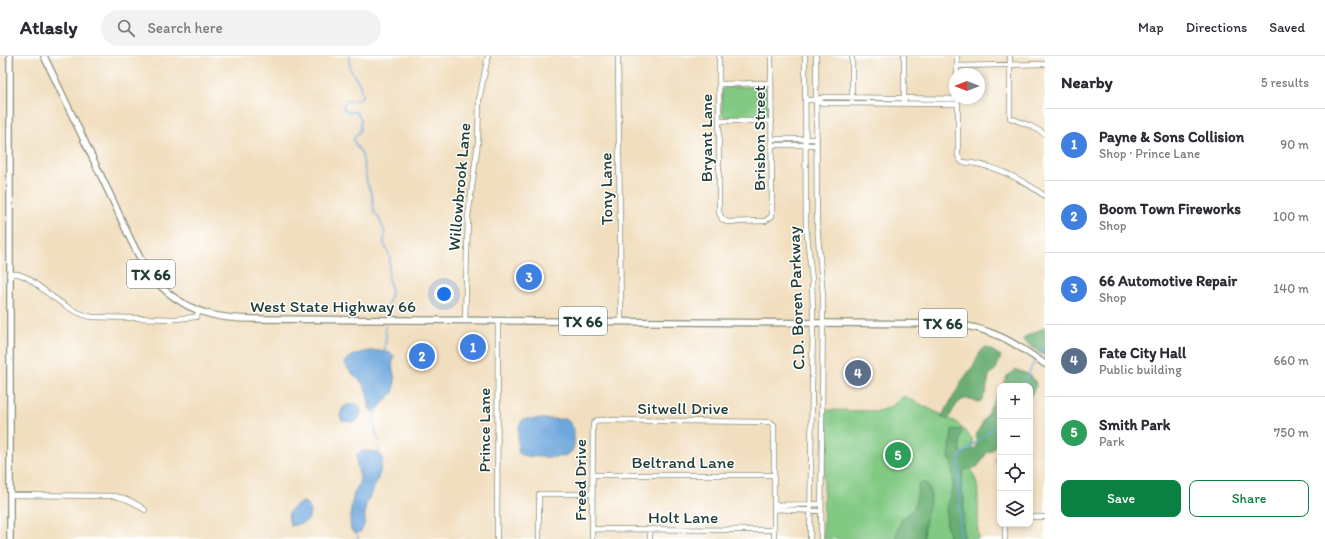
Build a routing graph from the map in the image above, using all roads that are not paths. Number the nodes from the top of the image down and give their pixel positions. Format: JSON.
{"nodes":[{"id":1,"x":10,"y":56,"type":"edge"},
{"id":2,"x":44,"y":56,"type":"edge"},
{"id":3,"x":488,"y":56,"type":"edge"},
{"id":4,"x":618,"y":56,"type":"edge"},
{"id":5,"x":718,"y":56,"type":"edge"},
{"id":6,"x":771,"y":56,"type":"edge"},
{"id":7,"x":805,"y":56,"type":"edge"},
{"id":8,"x":816,"y":56,"type":"edge"},
{"id":9,"x":852,"y":56,"type":"edge"},
{"id":10,"x":904,"y":56,"type":"edge"},
{"id":11,"x":957,"y":56,"type":"edge"},
{"id":12,"x":1010,"y":56,"type":"edge"},
{"id":13,"x":1045,"y":64,"type":"edge"},
{"id":14,"x":1010,"y":65,"type":"junction"},
{"id":15,"x":957,"y":66,"type":"joint"},
{"id":16,"x":771,"y":83,"type":"junction"},
{"id":17,"x":719,"y":84,"type":"junction"},
{"id":18,"x":852,"y":98,"type":"junction"},
{"id":19,"x":805,"y":100,"type":"junction"},
{"id":20,"x":816,"y":100,"type":"junction"},
{"id":21,"x":949,"y":100,"type":"edge"},
{"id":22,"x":904,"y":101,"type":"junction"},
{"id":23,"x":852,"y":103,"type":"junction"},
{"id":24,"x":958,"y":104,"type":"edge"},
{"id":25,"x":719,"y":121,"type":"junction"},
{"id":26,"x":772,"y":121,"type":"junction"},
{"id":27,"x":1045,"y":134,"type":"edge"},
{"id":28,"x":806,"y":138,"type":"junction"},
{"id":29,"x":817,"y":139,"type":"junction"},
{"id":30,"x":772,"y":140,"type":"junction"},
{"id":31,"x":805,"y":144,"type":"junction"},
{"id":32,"x":772,"y":145,"type":"junction"},
{"id":33,"x":817,"y":145,"type":"junction"},
{"id":34,"x":1045,"y":196,"type":"edge"},
{"id":35,"x":770,"y":219,"type":"joint"},
{"id":36,"x":9,"y":274,"type":"junction"},
{"id":37,"x":199,"y":311,"type":"junction"},
{"id":38,"x":465,"y":321,"type":"junction"},
{"id":39,"x":498,"y":321,"type":"junction"},
{"id":40,"x":621,"y":321,"type":"junction"},
{"id":41,"x":812,"y":322,"type":"junction"},
{"id":42,"x":823,"y":323,"type":"junction"},
{"id":43,"x":1044,"y":363,"type":"edge"},
{"id":44,"x":812,"y":391,"type":"junction"},
{"id":45,"x":823,"y":391,"type":"junction"},
{"id":46,"x":594,"y":422,"type":"joint"},
{"id":47,"x":593,"y":475,"type":"junction"},
{"id":48,"x":774,"y":475,"type":"junction"},
{"id":49,"x":592,"y":494,"type":"junction"},
{"id":50,"x":10,"y":495,"type":"junction"},
{"id":51,"x":810,"y":504,"type":"junction"},
{"id":52,"x":821,"y":504,"type":"junction"},
{"id":53,"x":774,"y":507,"type":"junction"},
{"id":54,"x":145,"y":510,"type":"dead end"},
{"id":55,"x":810,"y":510,"type":"junction"},
{"id":56,"x":821,"y":511,"type":"junction"},
{"id":57,"x":1033,"y":517,"type":"edge"},
{"id":58,"x":1045,"y":517,"type":"edge"},
{"id":59,"x":1005,"y":527,"type":"edge"},
{"id":60,"x":592,"y":529,"type":"junction"},
{"id":61,"x":650,"y":530,"type":"junction"},
{"id":62,"x":774,"y":530,"type":"junction"},
{"id":63,"x":10,"y":539,"type":"edge"},
{"id":64,"x":496,"y":539,"type":"edge"},
{"id":65,"x":539,"y":539,"type":"edge"},
{"id":66,"x":592,"y":539,"type":"edge"},
{"id":67,"x":650,"y":539,"type":"edge"},
{"id":68,"x":774,"y":539,"type":"edge"},
{"id":69,"x":810,"y":539,"type":"edge"},
{"id":70,"x":820,"y":539,"type":"edge"},
{"id":71,"x":1005,"y":539,"type":"edge"}],
"edges":[{"from":1,"to":36,"type":"main road"},
{"from":2,"to":37,"type":"main road","name":"West State Highway 66","number":"TX 66"},
{"from":3,"to":38,"type":"street","name":"Willowbrook Lane"},
{"from":4,"to":40,"type":"street","name":"Tony Lane"},
{"from":5,"to":17,"type":"street","name":"Bryant Lane"},
{"from":6,"to":16,"type":"street","name":"Brisbon Street"},
{"from":7,"to":19,"type":"street","name":"C.D. Boren Parkway"},
{"from":8,"to":20,"type":"street","name":"C.D. Boren Parkway"},
{"from":9,"to":18,"type":"street"},
{"from":10,"to":22,"type":"street"},
{"from":11,"to":15,"type":"street"},
{"from":12,"to":14,"type":"street"},
{"from":13,"to":14,"type":"street"},
{"from":14,"to":15,"type":"street"},
{"from":14,"to":27,"type":"street"},
{"from":16,"to":17,"type":"street"},
{"from":16,"to":26,"type":"street","name":"Brisbon Street"},
{"from":17,"to":25,"type":"street","name":"Bryant Lane"},
{"from":18,"to":20,"type":"street"},
{"from":18,"to":22,"type":"street"},
{"from":18,"to":23,"type":"street"},
{"from":19,"to":20,"type":"street"},
{"from":19,"to":28,"type":"street","name":"C.D. Boren Parkway"},
{"from":20,"to":23,"type":"street"},
{"from":20,"to":29,"type":"street","name":"C.D. Boren Parkway"},
{"from":21,"to":22,"type":"street"},
{"from":22,"to":23,"type":"street"},
{"from":24,"to":34,"type":"street"},
{"from":25,"to":26,"type":"street"},
{"from":25,"to":35,"type":"street","name":"Bryant Lane"},
{"from":26,"to":30,"type":"street","name":"Brisbon Street"},
{"from":28,"to":29,"type":"street"},
{"from":28,"to":30,"type":"street"},
{"from":28,"to":31,"type":"street","name":"C.D. Boren Parkway"},
{"from":29,"to":33,"type":"street","name":"C.D. Boren Parkway"},
{"from":30,"to":32,"type":"street","name":"Brisbon Street"},
{"from":31,"to":32,"type":"street"},
{"from":31,"to":33,"type":"street"},
{"from":31,"to":41,"type":"street","name":"C.D. Boren Parkway"},
{"from":32,"to":35,"type":"street","name":"Brisbon Street"},
{"from":33,"to":42,"type":"street","name":"C.D. Boren Parkway"},
{"from":36,"to":37,"type":"street"},
{"from":36,"to":50,"type":"main road"},
{"from":37,"to":38,"type":"main road","name":"West State Highway 66","number":"TX 66"},
{"from":38,"to":39,"type":"main road","name":"West State Highway 66","number":"TX 66"},
{"from":39,"to":40,"type":"main road","name":"West State Highway 66","number":"TX 66"},
{"from":39,"to":64,"type":"street","name":"Prince Lane"},
{"from":40,"to":41,"type":"main road","name":"West State Highway 66","number":"TX 66"},
{"from":41,"to":42,"type":"main road","number":"TX 66"},
{"from":41,"to":44,"type":"street","name":"C.D. Boren Parkway"},
{"from":42,"to":43,"type":"main road","number":"TX 66"},
{"from":42,"to":45,"type":"street","name":"C.D. Boren Parkway"},
{"from":44,"to":45,"type":"street"},
{"from":44,"to":51,"type":"street","name":"C.D. Boren Parkway"},
{"from":45,"to":52,"type":"street","name":"C.D. Boren Parkway"},
{"from":46,"to":47,"type":"street","name":"Freed Drive"},
{"from":46,"to":48,"type":"street","name":"Sitwell Drive"},
{"from":47,"to":48,"type":"street","name":"Beltrand Lane"},
{"from":47,"to":49,"type":"street","name":"Freed Drive"},
{"from":48,"to":53,"type":"street"},
{"from":49,"to":60,"type":"street","name":"Freed Drive"},
{"from":49,"to":65,"type":"street"},
{"from":50,"to":54,"type":"street"},
{"from":50,"to":63,"type":"main road"},
{"from":51,"to":52,"type":"street"},
{"from":51,"to":53,"type":"street"},
{"from":51,"to":55,"type":"street","name":"C.D. Boren Parkway"},
{"from":52,"to":56,"type":"street","name":"C.D. Boren Parkway"},
{"from":53,"to":55,"type":"street"},
{"from":53,"to":62,"type":"street"},
{"from":55,"to":56,"type":"street"},
{"from":55,"to":69,"type":"street","name":"C.D. Boren Parkway"},
{"from":56,"to":70,"type":"street","name":"C.D. Boren Parkway"},
{"from":57,"to":58,"type":"street"},
{"from":59,"to":71,"type":"street"},
{"from":60,"to":61,"type":"street","name":"Holt Lane"},
{"from":60,"to":66,"type":"street","name":"Freed Drive"},
{"from":61,"to":62,"type":"street","name":"Holt Lane"},
{"from":61,"to":67,"type":"street"},
{"from":62,"to":68,"type":"street"}]}
